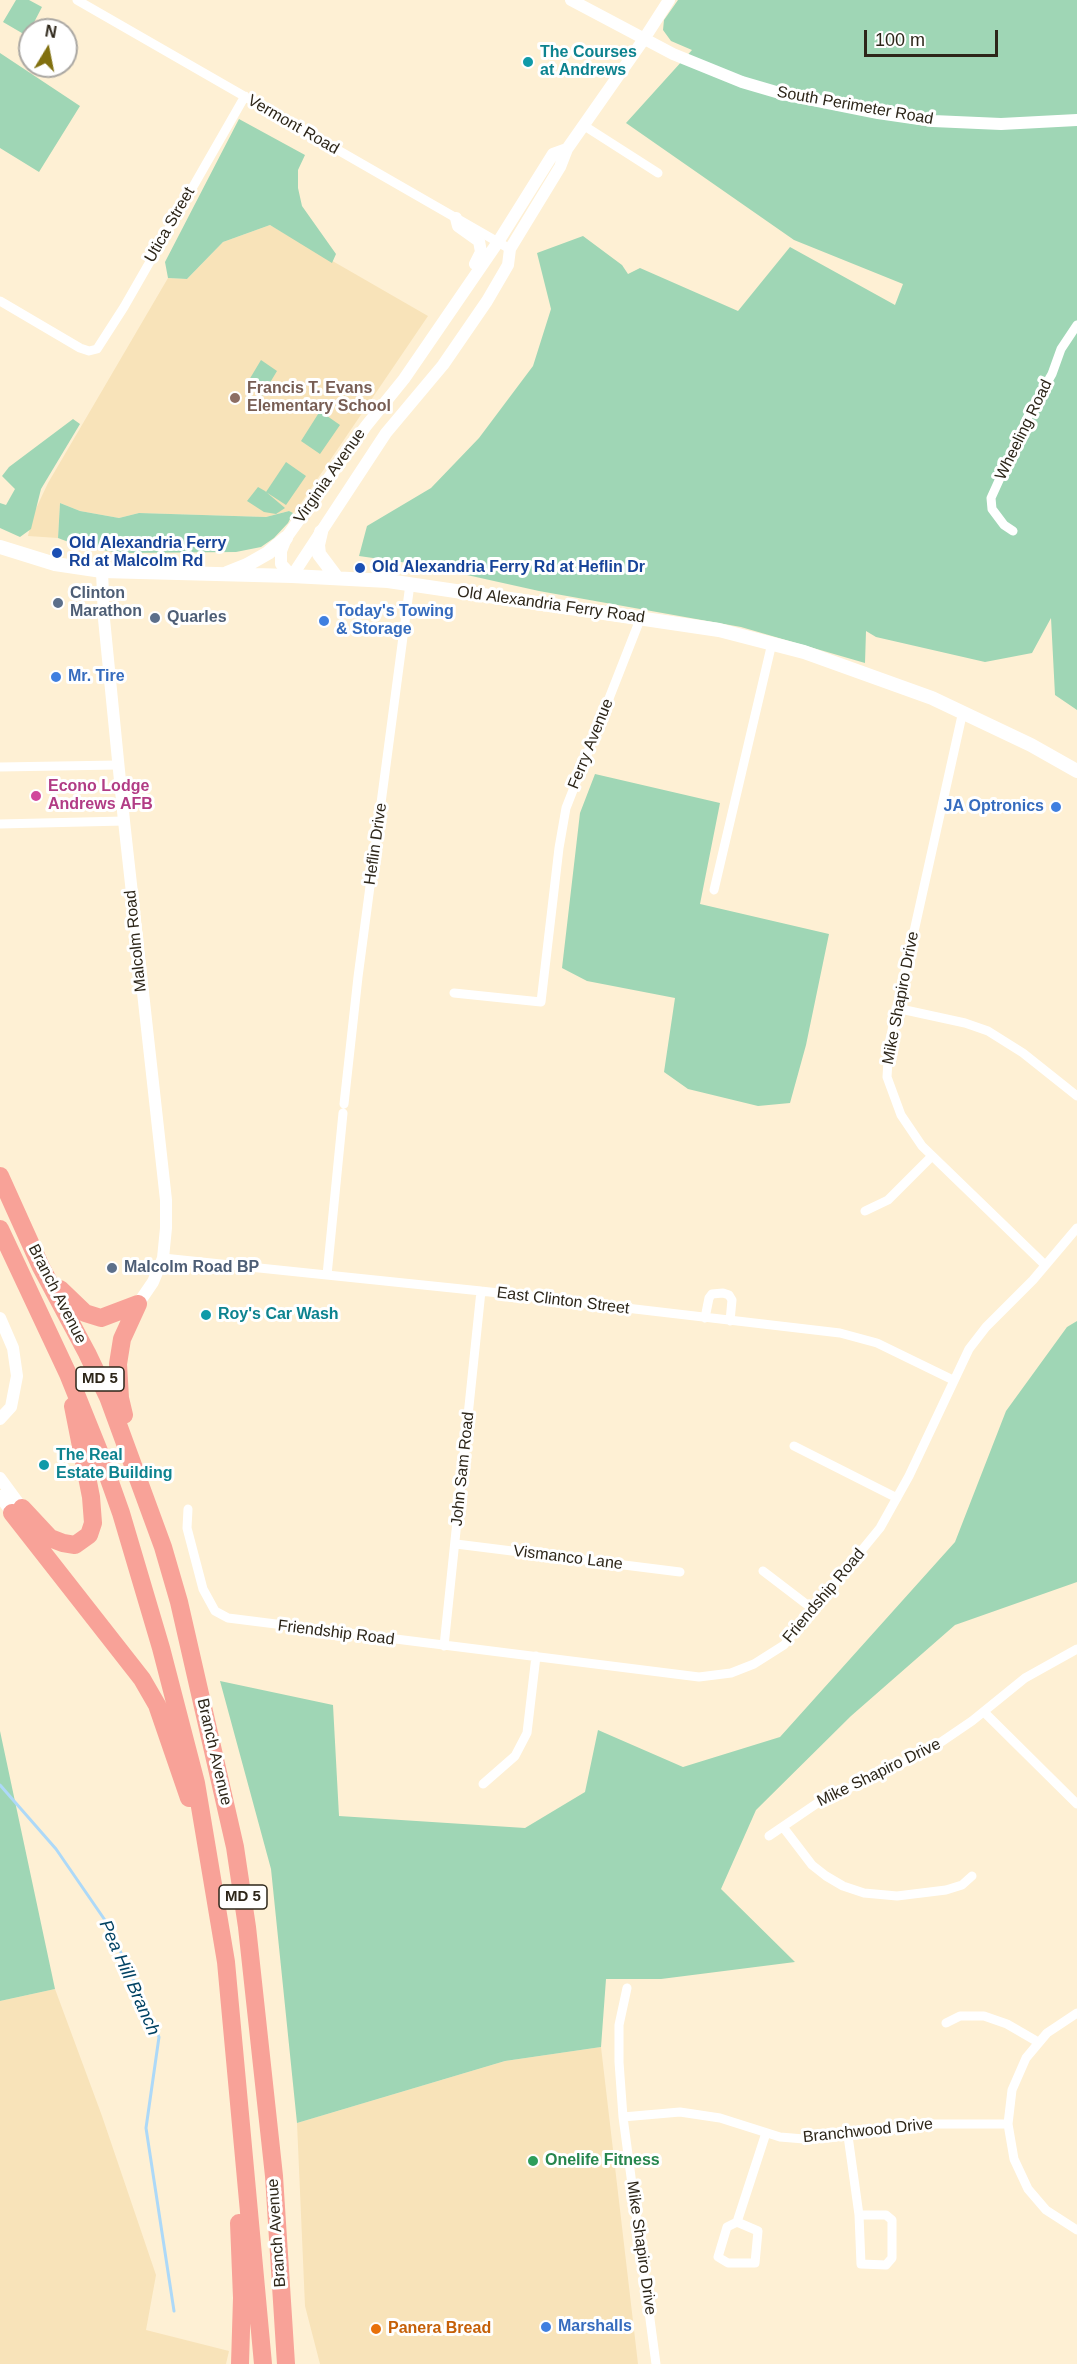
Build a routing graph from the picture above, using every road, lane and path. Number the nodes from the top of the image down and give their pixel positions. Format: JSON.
{"nodes":[{"id":1,"x":77,"y":0,"type":"edge"},
{"id":2,"x":571,"y":0,"type":"edge"},
{"id":3,"x":669,"y":0,"type":"edge"},
{"id":4,"x":644,"y":39,"type":"junction"},
{"id":5,"x":244,"y":96,"type":"junction"},
{"id":6,"x":1077,"y":120,"type":"edge"},
{"id":7,"x":583,"y":125,"type":"junction"},
{"id":8,"x":567,"y":149,"type":"junction"},
{"id":9,"x":658,"y":173,"type":"dead end"},
{"id":10,"x":456,"y":218,"type":"junction"},
{"id":11,"x":498,"y":242,"type":"junction"},
{"id":12,"x":510,"y":249,"type":"junction"},
{"id":13,"x":473,"y":278,"type":"junction"},
{"id":14,"x":0,"y":302,"type":"edge"},
{"id":15,"x":1077,"y":325,"type":"edge"},
{"id":16,"x":1013,"y":531,"type":"dead end"},
{"id":17,"x":321,"y":532,"type":"junction"},
{"id":18,"x":286,"y":538,"type":"junction"},
{"id":19,"x":0,"y":547,"type":"edge"},
{"id":20,"x":102,"y":571,"type":"junction"},
{"id":21,"x":221,"y":575,"type":"junction"},
{"id":22,"x":292,"y":576,"type":"junction"},
{"id":23,"x":337,"y":578,"type":"junction"},
{"id":24,"x":410,"y":584,"type":"junction"},
{"id":25,"x":641,"y":617,"type":"junction"},
{"id":26,"x":772,"y":643,"type":"junction"},
{"id":27,"x":963,"y":711,"type":"junction"},
{"id":28,"x":118,"y":765,"type":"junction"},
{"id":29,"x":0,"y":767,"type":"edge"},
{"id":30,"x":1077,"y":771,"type":"edge"},
{"id":31,"x":124,"y":821,"type":"junction"},
{"id":32,"x":0,"y":824,"type":"edge"},
{"id":33,"x":714,"y":890,"type":"dead end"},
{"id":34,"x":454,"y":993,"type":"dead end"},
{"id":35,"x":896,"y":1008,"type":"junction"},
{"id":36,"x":1077,"y":1096,"type":"edge"},
{"id":37,"x":932,"y":1156,"type":"junction"},
{"id":38,"x":0,"y":1176,"type":"edge"},
{"id":39,"x":865,"y":1212,"type":"dead end"},
{"id":40,"x":1077,"y":1228,"type":"edge"},
{"id":41,"x":0,"y":1229,"type":"edge"},
{"id":42,"x":4,"y":1241,"type":"edge"},
{"id":43,"x":164,"y":1258,"type":"junction"},
{"id":44,"x":1045,"y":1265,"type":"junction"},
{"id":45,"x":41,"y":1267,"type":"junction"},
{"id":46,"x":327,"y":1275,"type":"junction"},
{"id":47,"x":481,"y":1291,"type":"junction"},
{"id":48,"x":138,"y":1304,"type":"junction"},
{"id":49,"x":0,"y":1318,"type":"edge"},
{"id":50,"x":705,"y":1318,"type":"junction"},
{"id":51,"x":730,"y":1321,"type":"junction"},
{"id":52,"x":68,"y":1374,"type":"junction"},
{"id":53,"x":953,"y":1380,"type":"junction"},
{"id":54,"x":0,"y":1419,"type":"edge"},
{"id":55,"x":794,"y":1446,"type":"dead end"},
{"id":56,"x":0,"y":1478,"type":"edge"},
{"id":57,"x":0,"y":1496,"type":"edge"},
{"id":58,"x":144,"y":1498,"type":"junction"},
{"id":59,"x":897,"y":1498,"type":"junction"},
{"id":60,"x":188,"y":1509,"type":"dead end"},
{"id":61,"x":17,"y":1510,"type":"junction"},
{"id":62,"x":456,"y":1544,"type":"junction"},
{"id":63,"x":762,"y":1571,"type":"dead end"},
{"id":64,"x":680,"y":1572,"type":"dead end"},
{"id":65,"x":814,"y":1610,"type":"junction"},
{"id":66,"x":444,"y":1646,"type":"junction"},
{"id":67,"x":1077,"y":1649,"type":"edge"},
{"id":68,"x":536,"y":1656,"type":"junction"},
{"id":69,"x":984,"y":1712,"type":"junction"},
{"id":70,"x":483,"y":1784,"type":"dead end"},
{"id":71,"x":1077,"y":1804,"type":"edge"},
{"id":72,"x":783,"y":1827,"type":"junction"},
{"id":73,"x":769,"y":1836,"type":"dead end"},
{"id":74,"x":209,"y":1856,"type":"junction"},
{"id":75,"x":972,"y":1876,"type":"dead end"},
{"id":76,"x":627,"y":1988,"type":"dead end"},
{"id":77,"x":1077,"y":2013,"type":"edge"},
{"id":78,"x":946,"y":2023,"type":"dead end"},
{"id":79,"x":1038,"y":2042,"type":"junction"},
{"id":80,"x":623,"y":2117,"type":"junction"},
{"id":81,"x":1008,"y":2124,"type":"junction"},
{"id":82,"x":242,"y":2129,"type":"junction"},
{"id":83,"x":765,"y":2133,"type":"junction"},
{"id":84,"x":848,"y":2136,"type":"junction"},
{"id":85,"x":274,"y":2176,"type":"junction"},
{"id":86,"x":859,"y":2215,"type":"junction"},
{"id":87,"x":737,"y":2222,"type":"junction"},
{"id":88,"x":1077,"y":2230,"type":"edge"},
{"id":89,"x":240,"y":2364,"type":"edge"},
{"id":90,"x":264,"y":2364,"type":"edge"},
{"id":91,"x":286,"y":2364,"type":"edge"},
{"id":92,"x":298,"y":2364,"type":"edge"},
{"id":93,"x":656,"y":2364,"type":"edge"}],
"edges":[{"from":1,"to":5,"type":"street","name":"Vermont Road"},
{"from":2,"to":4,"type":"street","name":"South Perimeter Road"},
{"from":3,"to":4,"type":"street","name":"Virginia Avenue"},
{"from":4,"to":6,"type":"street","name":"South Perimeter Road"},
{"from":4,"to":7,"type":"street","name":"Virginia Avenue"},
{"from":5,"to":10,"type":"street","name":"Vermont Road"},
{"from":5,"to":14,"type":"street","name":"Utica Street"},
{"from":7,"to":8,"type":"street","name":"Virginia Avenue"},
{"from":7,"to":9,"type":"street"},
{"from":8,"to":11,"type":"street","name":"Virginia Avenue"},
{"from":8,"to":12,"type":"street","name":"Virginia Avenue"},
{"from":10,"to":11,"type":"street","name":"Vermont Road"},
{"from":10,"to":13,"type":"street"},
{"from":11,"to":12,"type":"street","name":"Vermont Road"},
{"from":11,"to":13,"type":"street","name":"Virginia Avenue"},
{"from":12,"to":17,"type":"street","name":"Virginia Avenue"},
{"from":13,"to":18,"type":"street","name":"Virginia Avenue"},
{"from":15,"to":16,"type":"street","name":"Wheeling Road"},
{"from":17,"to":22,"type":"street","name":"Virginia Avenue"},
{"from":17,"to":23,"type":"main road"},
{"from":18,"to":21,"type":"main road"},
{"from":18,"to":22,"type":"street","name":"Virginia Avenue"},
{"from":19,"to":20,"type":"main road","name":"Old Alexandria Ferry Road"},
{"from":20,"to":21,"type":"main road","name":"Old Alexandria Ferry Road"},
{"from":20,"to":28,"type":"street","name":"Malcolm Road"},
{"from":21,"to":22,"type":"main road","name":"Old Alexandria Ferry Road"},
{"from":22,"to":23,"type":"main road","name":"Old Alexandria Ferry Road"},
{"from":23,"to":24,"type":"main road","name":"Old Alexandria Ferry Road"},
{"from":24,"to":25,"type":"main road","name":"Old Alexandria Ferry Road"},
{"from":24,"to":46,"type":"street","name":"Heflin Drive"},
{"from":25,"to":26,"type":"main road","name":"Old Alexandria Ferry Road"},
{"from":25,"to":34,"type":"street","name":"Ferry Avenue"},
{"from":26,"to":27,"type":"main road","name":"Old Alexandria Ferry Road"},
{"from":26,"to":33,"type":"street"},
{"from":27,"to":30,"type":"main road","name":"Old Alexandria Ferry Road"},
{"from":27,"to":35,"type":"street","name":"Mike Shapiro Drive"},
{"from":28,"to":29,"type":"street"},
{"from":28,"to":31,"type":"street","name":"Malcolm Road"},
{"from":31,"to":32,"type":"street"},
{"from":31,"to":43,"type":"street","name":"Malcolm Road"},
{"from":35,"to":36,"type":"street"},
{"from":35,"to":37,"type":"street","name":"Mike Shapiro Drive"},
{"from":37,"to":39,"type":"street"},
{"from":37,"to":44,"type":"street","name":"Mike Shapiro Drive"},
{"from":38,"to":45,"type":"highway","name":"Branch Avenue","number":"MD 5"},
{"from":40,"to":44,"type":"street","name":"Friendship Road"},
{"from":41,"to":42,"type":"highway","name":"Branch Avenue","number":"MD 5"},
{"from":42,"to":52,"type":"highway","name":"Branch Avenue","number":"MD 5"},
{"from":43,"to":46,"type":"street","name":"East Clinton Street"},
{"from":43,"to":48,"type":"street","name":"Malcolm Road"},
{"from":44,"to":53,"type":"street","name":"Friendship Road"},
{"from":45,"to":48,"type":"highway"},
{"from":45,"to":58,"type":"highway","name":"Branch Avenue","number":"MD 5"},
{"from":46,"to":47,"type":"street","name":"East Clinton Street"},
{"from":47,"to":50,"type":"street","name":"East Clinton Street"},
{"from":47,"to":62,"type":"street","name":"John Sam Road"},
{"from":48,"to":58,"type":"highway"},
{"from":49,"to":54,"type":"street"},
{"from":50,"to":51,"type":"street","name":"East Clinton Street"},
{"from":50,"to":51,"type":"street"},
{"from":51,"to":53,"type":"street","name":"East Clinton Street"},
{"from":52,"to":61,"type":"highway"},
{"from":52,"to":74,"type":"highway","name":"Branch Avenue","number":"MD 5"},
{"from":53,"to":59,"type":"street","name":"Friendship Road"},
{"from":55,"to":59,"type":"street"},
{"from":56,"to":61,"type":"street"},
{"from":57,"to":61,"type":"street"},
{"from":58,"to":85,"type":"highway","name":"Branch Avenue","number":"MD 5"},
{"from":59,"to":65,"type":"street","name":"Friendship Road"},
{"from":60,"to":66,"type":"street","name":"Friendship Road"},
{"from":61,"to":74,"type":"highway"},
{"from":62,"to":64,"type":"street","name":"Vismanco Lane"},
{"from":62,"to":66,"type":"street","name":"John Sam Road"},
{"from":63,"to":65,"type":"street"},
{"from":65,"to":68,"type":"street","name":"Friendship Road"},
{"from":66,"to":68,"type":"street","name":"Friendship Road"},
{"from":67,"to":69,"type":"street","name":"Mike Shapiro Drive"},
{"from":68,"to":70,"type":"street"},
{"from":69,"to":71,"type":"street"},
{"from":69,"to":72,"type":"street","name":"Mike Shapiro Drive"},
{"from":72,"to":73,"type":"street","name":"Mike Shapiro Drive"},
{"from":72,"to":75,"type":"street"},
{"from":74,"to":82,"type":"highway","name":"Branch Avenue","number":"MD 5"},
{"from":76,"to":80,"type":"street","name":"Mike Shapiro Drive"},
{"from":77,"to":79,"type":"street"},
{"from":78,"to":79,"type":"street"},
{"from":79,"to":81,"type":"street"},
{"from":80,"to":83,"type":"street","name":"Branchwood Drive"},
{"from":80,"to":93,"type":"street","name":"Mike Shapiro Drive"},
{"from":81,"to":84,"type":"street","name":"Branchwood Drive"},
{"from":81,"to":88,"type":"street"},
{"from":82,"to":89,"type":"highway"},
{"from":82,"to":90,"type":"highway","name":"Branch Avenue","number":"MD 5"},
{"from":83,"to":84,"type":"street","name":"Branchwood Drive"},
{"from":83,"to":87,"type":"street"},
{"from":84,"to":86,"type":"street"},
{"from":85,"to":91,"type":"highway","name":"Branch Avenue","number":"MD 5"},
{"from":85,"to":92,"type":"highway"},
{"from":86,"to":86,"type":"street"},
{"from":87,"to":87,"type":"street"}]}
